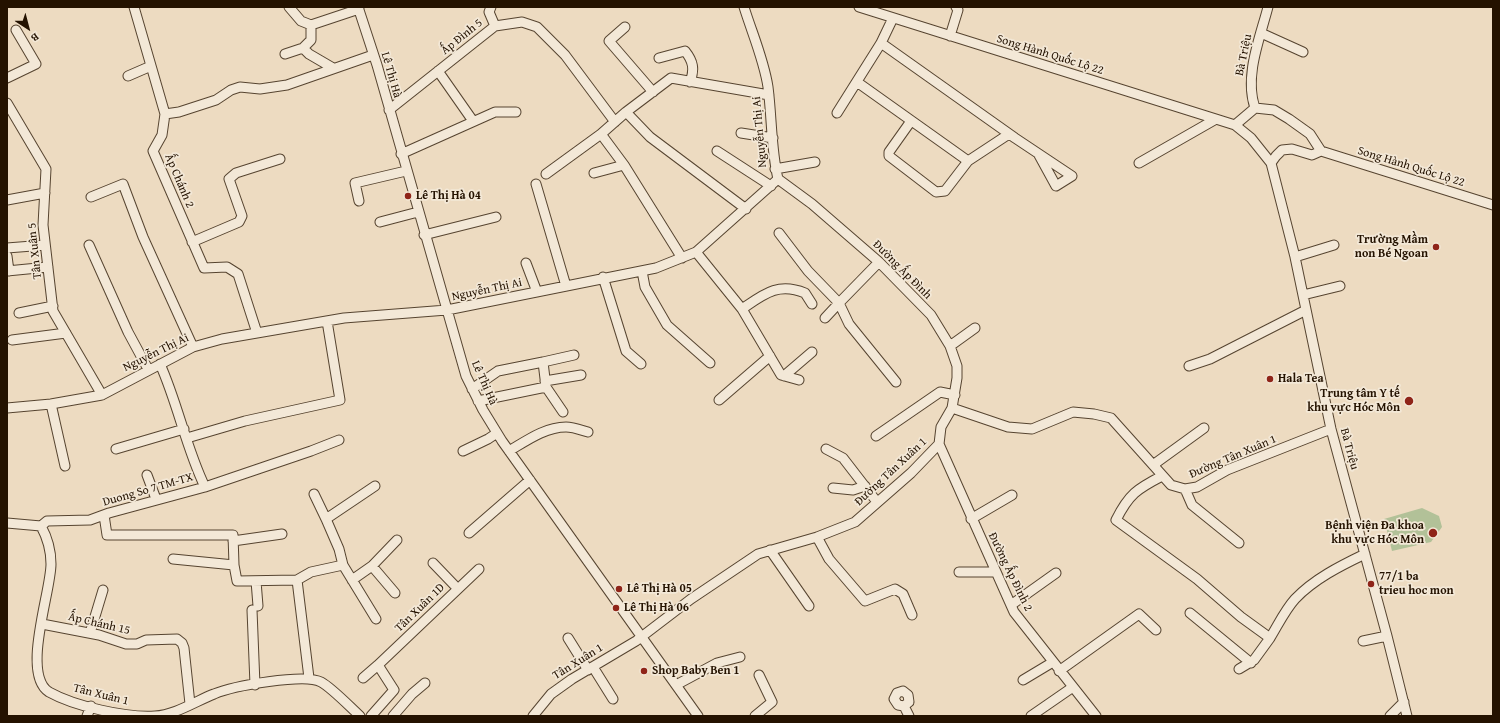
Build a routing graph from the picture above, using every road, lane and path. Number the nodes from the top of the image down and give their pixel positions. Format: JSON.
{"nodes":[{"id":1,"x":134,"y":7,"type":"edge"},
{"id":2,"x":289,"y":7,"type":"edge"},
{"id":3,"x":491,"y":7,"type":"edge"},
{"id":4,"x":744,"y":7,"type":"edge"},
{"id":5,"x":859,"y":7,"type":"edge"},
{"id":6,"x":956,"y":7,"type":"edge"},
{"id":7,"x":1268,"y":7,"type":"edge"},
{"id":8,"x":358,"y":8,"type":"edge"},
{"id":9,"x":893,"y":18,"type":"junction"},
{"id":10,"x":311,"y":25,"type":"junction"},
{"id":11,"x":495,"y":26,"type":"junction"},
{"id":12,"x":625,"y":27,"type":"dead end"},
{"id":13,"x":16,"y":30,"type":"dead end"},
{"id":14,"x":1261,"y":33,"type":"junction"},
{"id":15,"x":950,"y":36,"type":"junction"},
{"id":16,"x":881,"y":43,"type":"junction"},
{"id":17,"x":303,"y":48,"type":"junction"},
{"id":18,"x":1303,"y":52,"type":"dead end"},
{"id":19,"x":285,"y":54,"type":"dead end"},
{"id":20,"x":374,"y":55,"type":"junction"},
{"id":21,"x":659,"y":58,"type":"dead end"},
{"id":22,"x":151,"y":66,"type":"junction"},
{"id":23,"x":333,"y":68,"type":"junction"},
{"id":24,"x":438,"y":72,"type":"junction"},
{"id":25,"x":128,"y":76,"type":"dead end"},
{"id":26,"x":7,"y":78,"type":"edge"},
{"id":27,"x":690,"y":82,"type":"junction"},
{"id":28,"x":857,"y":82,"type":"junction"},
{"id":29,"x":653,"y":92,"type":"junction"},
{"id":30,"x":769,"y":95,"type":"junction"},
{"id":31,"x":7,"y":103,"type":"edge"},
{"id":32,"x":1255,"y":108,"type":"junction"},
{"id":33,"x":389,"y":110,"type":"junction"},
{"id":34,"x":516,"y":112,"type":"dead end"},
{"id":35,"x":626,"y":112,"type":"junction"},
{"id":36,"x":837,"y":113,"type":"dead end"},
{"id":37,"x":165,"y":114,"type":"junction"},
{"id":38,"x":1216,"y":119,"type":"junction"},
{"id":39,"x":473,"y":121,"type":"junction"},
{"id":40,"x":911,"y":121,"type":"junction"},
{"id":41,"x":615,"y":122,"type":"junction"},
{"id":42,"x":1235,"y":124,"type":"junction"},
{"id":43,"x":741,"y":133,"type":"dead end"},
{"id":44,"x":601,"y":134,"type":"junction"},
{"id":45,"x":1009,"y":134,"type":"junction"},
{"id":46,"x":773,"y":138,"type":"junction"},
{"id":47,"x":717,"y":151,"type":"dead end"},
{"id":48,"x":1321,"y":151,"type":"junction"},
{"id":49,"x":401,"y":154,"type":"junction"},
{"id":50,"x":1039,"y":155,"type":"dead end"},
{"id":51,"x":280,"y":159,"type":"dead end"},
{"id":52,"x":968,"y":161,"type":"junction"},
{"id":53,"x":814,"y":162,"type":"dead end"},
{"id":54,"x":1272,"y":163,"type":"junction"},
{"id":55,"x":1139,"y":164,"type":"dead end"},
{"id":56,"x":624,"y":165,"type":"junction"},
{"id":57,"x":775,"y":170,"type":"junction"},
{"id":58,"x":406,"y":172,"type":"junction"},
{"id":59,"x":546,"y":174,"type":"dead end"},
{"id":60,"x":594,"y":174,"type":"dead end"},
{"id":61,"x":774,"y":182,"type":"junction"},
{"id":62,"x":536,"y":184,"type":"dead end"},
{"id":63,"x":45,"y":193,"type":"junction"},
{"id":64,"x":91,"y":197,"type":"dead end"},
{"id":65,"x":7,"y":200,"type":"edge"},
{"id":66,"x":359,"y":201,"type":"dead end"},
{"id":67,"x":1493,"y":205,"type":"edge"},
{"id":68,"x":746,"y":209,"type":"junction"},
{"id":69,"x":418,"y":212,"type":"junction"},
{"id":70,"x":496,"y":217,"type":"dead end"},
{"id":71,"x":380,"y":222,"type":"dead end"},
{"id":72,"x":779,"y":233,"type":"dead end"},
{"id":73,"x":424,"y":235,"type":"junction"},
{"id":74,"x":192,"y":242,"type":"junction"},
{"id":75,"x":45,"y":245,"type":"junction"},
{"id":76,"x":89,"y":245,"type":"dead end"},
{"id":77,"x":1334,"y":245,"type":"dead end"},
{"id":78,"x":7,"y":248,"type":"edge"},
{"id":79,"x":696,"y":252,"type":"junction"},
{"id":80,"x":7,"y":256,"type":"edge"},
{"id":81,"x":1295,"y":257,"type":"junction"},
{"id":82,"x":682,"y":258,"type":"junction"},
{"id":83,"x":878,"y":262,"type":"junction"},
{"id":84,"x":526,"y":263,"type":"dead end"},
{"id":85,"x":48,"y":267,"type":"junction"},
{"id":86,"x":8,"y":271,"type":"edge"},
{"id":87,"x":642,"y":271,"type":"junction"},
{"id":88,"x":603,"y":277,"type":"junction"},
{"id":89,"x":566,"y":286,"type":"junction"},
{"id":90,"x":1340,"y":286,"type":"dead end"},
{"id":91,"x":537,"y":292,"type":"junction"},
{"id":92,"x":1303,"y":295,"type":"junction"},
{"id":93,"x":838,"y":303,"type":"junction"},
{"id":94,"x":812,"y":304,"type":"dead end"},
{"id":95,"x":52,"y":306,"type":"junction"},
{"id":96,"x":742,"y":309,"type":"junction"},
{"id":97,"x":448,"y":310,"type":"junction"},
{"id":98,"x":1306,"y":310,"type":"junction"},
{"id":99,"x":19,"y":313,"type":"dead end"},
{"id":100,"x":825,"y":318,"type":"dead end"},
{"id":101,"x":327,"y":321,"type":"junction"},
{"id":102,"x":975,"y":328,"type":"dead end"},
{"id":103,"x":66,"y":333,"type":"junction"},
{"id":104,"x":257,"y":333,"type":"junction"},
{"id":105,"x":12,"y":340,"type":"dead end"},
{"id":106,"x":950,"y":346,"type":"junction"},
{"id":107,"x":193,"y":347,"type":"junction"},
{"id":108,"x":812,"y":352,"type":"dead end"},
{"id":109,"x":574,"y":355,"type":"dead end"},
{"id":110,"x":770,"y":356,"type":"junction"},
{"id":111,"x":543,"y":362,"type":"junction"},
{"id":112,"x":710,"y":362,"type":"dead end"},
{"id":113,"x":160,"y":364,"type":"junction"},
{"id":114,"x":641,"y":364,"type":"dead end"},
{"id":115,"x":1189,"y":366,"type":"dead end"},
{"id":116,"x":148,"y":369,"type":"junction"},
{"id":117,"x":581,"y":375,"type":"dead end"},
{"id":118,"x":784,"y":376,"type":"junction"},
{"id":119,"x":799,"y":380,"type":"dead end"},
{"id":120,"x":896,"y":382,"type":"dead end"},
{"id":121,"x":546,"y":384,"type":"junction"},
{"id":122,"x":472,"y":389,"type":"junction"},
{"id":123,"x":102,"y":395,"type":"junction"},
{"id":124,"x":955,"y":396,"type":"junction"},
{"id":125,"x":720,"y":400,"type":"dead end"},
{"id":126,"x":478,"y":401,"type":"junction"},
{"id":127,"x":51,"y":404,"type":"junction"},
{"id":128,"x":7,"y":408,"type":"edge"},
{"id":129,"x":952,"y":408,"type":"junction"},
{"id":130,"x":563,"y":412,"type":"dead end"},
{"id":131,"x":1204,"y":428,"type":"dead end"},
{"id":132,"x":184,"y":429,"type":"junction"},
{"id":133,"x":1331,"y":429,"type":"junction"},
{"id":134,"x":588,"y":432,"type":"dead end"},
{"id":135,"x":497,"y":433,"type":"junction"},
{"id":136,"x":876,"y":436,"type":"dead end"},
{"id":137,"x":187,"y":438,"type":"junction"},
{"id":138,"x":339,"y":440,"type":"dead end"},
{"id":139,"x":939,"y":444,"type":"junction"},
{"id":140,"x":116,"y":449,"type":"dead end"},
{"id":141,"x":826,"y":449,"type":"dead end"},
{"id":142,"x":463,"y":451,"type":"dead end"},
{"id":143,"x":509,"y":451,"type":"junction"},
{"id":144,"x":1153,"y":465,"type":"junction"},
{"id":145,"x":65,"y":466,"type":"dead end"},
{"id":146,"x":147,"y":475,"type":"dead end"},
{"id":147,"x":1162,"y":476,"type":"junction"},
{"id":148,"x":530,"y":480,"type":"junction"},
{"id":149,"x":375,"y":486,"type":"dead end"},
{"id":150,"x":865,"y":486,"type":"junction"},
{"id":151,"x":205,"y":487,"type":"junction"},
{"id":152,"x":833,"y":488,"type":"dead end"},
{"id":153,"x":1185,"y":489,"type":"junction"},
{"id":154,"x":314,"y":494,"type":"dead end"},
{"id":155,"x":1012,"y":495,"type":"dead end"},
{"id":156,"x":156,"y":499,"type":"junction"},
{"id":157,"x":877,"y":502,"type":"junction"},
{"id":158,"x":104,"y":515,"type":"junction"},
{"id":159,"x":326,"y":519,"type":"junction"},
{"id":160,"x":971,"y":519,"type":"junction"},
{"id":161,"x":7,"y":523,"type":"edge"},
{"id":162,"x":41,"y":526,"type":"junction"},
{"id":163,"x":470,"y":533,"type":"dead end"},
{"id":164,"x":282,"y":534,"type":"dead end"},
{"id":165,"x":817,"y":537,"type":"junction"},
{"id":166,"x":397,"y":540,"type":"dead end"},
{"id":167,"x":233,"y":541,"type":"junction"},
{"id":168,"x":1239,"y":544,"type":"dead end"},
{"id":169,"x":770,"y":550,"type":"junction"},
{"id":170,"x":1365,"y":554,"type":"junction"},
{"id":171,"x":173,"y":558,"type":"dead end"},
{"id":172,"x":434,"y":564,"type":"dead end"},
{"id":173,"x":234,"y":565,"type":"junction"},
{"id":174,"x":343,"y":565,"type":"junction"},
{"id":175,"x":372,"y":566,"type":"junction"},
{"id":176,"x":479,"y":569,"type":"dead end"},
{"id":177,"x":959,"y":572,"type":"dead end"},
{"id":178,"x":995,"y":572,"type":"junction"},
{"id":179,"x":1056,"y":573,"type":"dead end"},
{"id":180,"x":256,"y":580,"type":"junction"},
{"id":181,"x":297,"y":580,"type":"junction"},
{"id":182,"x":352,"y":580,"type":"junction"},
{"id":183,"x":458,"y":589,"type":"junction"},
{"id":184,"x":103,"y":590,"type":"dead end"},
{"id":185,"x":395,"y":593,"type":"dead end"},
{"id":186,"x":1011,"y":605,"type":"junction"},
{"id":187,"x":809,"y":606,"type":"dead end"},
{"id":188,"x":1190,"y":613,"type":"dead end"},
{"id":189,"x":912,"y":615,"type":"dead end"},
{"id":190,"x":376,"y":618,"type":"dead end"},
{"id":191,"x":42,"y":624,"type":"junction"},
{"id":192,"x":1156,"y":630,"type":"dead end"},
{"id":193,"x":90,"y":633,"type":"junction"},
{"id":194,"x":643,"y":636,"type":"junction"},
{"id":195,"x":1387,"y":636,"type":"junction"},
{"id":196,"x":568,"y":638,"type":"dead end"},
{"id":197,"x":1270,"y":638,"type":"junction"},
{"id":198,"x":1363,"y":641,"type":"dead end"},
{"id":199,"x":740,"y":657,"type":"dead end"},
{"id":200,"x":1053,"y":662,"type":"junction"},
{"id":201,"x":1251,"y":663,"type":"junction"},
{"id":202,"x":378,"y":665,"type":"junction"},
{"id":203,"x":590,"y":669,"type":"junction"},
{"id":204,"x":1239,"y":669,"type":"dead end"},
{"id":205,"x":1060,"y":671,"type":"junction"},
{"id":206,"x":759,"y":675,"type":"dead end"},
{"id":207,"x":309,"y":678,"type":"junction"},
{"id":208,"x":363,"y":678,"type":"dead end"},
{"id":209,"x":1023,"y":680,"type":"dead end"},
{"id":210,"x":425,"y":684,"type":"dead end"},
{"id":211,"x":255,"y":685,"type":"junction"},
{"id":212,"x":676,"y":685,"type":"junction"},
{"id":213,"x":1073,"y":687,"type":"junction"},
{"id":214,"x":614,"y":699,"type":"dead end"},
{"id":215,"x":1404,"y":702,"type":"junction"},
{"id":216,"x":190,"y":704,"type":"junction"},
{"id":217,"x":91,"y":706,"type":"junction"},
{"id":218,"x":904,"y":706,"type":"dead end"},
{"id":219,"x":541,"y":712,"type":"edge"},
{"id":220,"x":167,"y":714,"type":"edge"},
{"id":221,"x":124,"y":715,"type":"edge"},
{"id":222,"x":87,"y":716,"type":"edge"},
{"id":223,"x":360,"y":716,"type":"edge"},
{"id":224,"x":371,"y":716,"type":"edge"},
{"id":225,"x":393,"y":716,"type":"edge"},
{"id":226,"x":533,"y":716,"type":"edge"},
{"id":227,"x":698,"y":716,"type":"edge"},
{"id":228,"x":755,"y":716,"type":"edge"},
{"id":229,"x":909,"y":716,"type":"edge"},
{"id":230,"x":1031,"y":716,"type":"edge"},
{"id":231,"x":1096,"y":716,"type":"edge"},
{"id":232,"x":1390,"y":716,"type":"edge"},
{"id":233,"x":1407,"y":716,"type":"edge"}],
"edges":[{"from":1,"to":22,"type":"street","name":"Ấp Chánh 2"},
{"from":2,"to":10,"type":"street"},
{"from":3,"to":11,"type":"street"},
{"from":4,"to":30,"type":"street","name":"Nguyễn Thị Ai"},
{"from":5,"to":9,"type":"street","name":"Song Hành Quốc Lộ 22"},
{"from":6,"to":15,"type":"street"},
{"from":7,"to":14,"type":"street","name":"Bà Triệu"},
{"from":8,"to":10,"type":"street"},
{"from":8,"to":20,"type":"street","name":"Lê Thị Hà"},
{"from":9,"to":15,"type":"street","name":"Song Hành Quốc Lộ 22"},
{"from":9,"to":16,"type":"street"},
{"from":10,"to":17,"type":"street"},
{"from":11,"to":24,"type":"street","name":"Ấp Đình 5"},
{"from":11,"to":41,"type":"street","name":"Ấp Đình 5"},
{"from":12,"to":29,"type":"street"},
{"from":13,"to":26,"type":"street"},
{"from":14,"to":18,"type":"street"},
{"from":14,"to":32,"type":"street","name":"Bà Triệu"},
{"from":15,"to":38,"type":"street","name":"Song Hành Quốc Lộ 22"},
{"from":16,"to":28,"type":"street"},
{"from":16,"to":45,"type":"street"},
{"from":17,"to":19,"type":"street"},
{"from":17,"to":23,"type":"street"},
{"from":20,"to":23,"type":"street"},
{"from":20,"to":33,"type":"street","name":"Lê Thị Hà"},
{"from":21,"to":27,"type":"street"},
{"from":22,"to":25,"type":"street"},
{"from":22,"to":37,"type":"street","name":"Ấp Chánh 2"},
{"from":23,"to":37,"type":"street"},
{"from":24,"to":33,"type":"street","name":"Ấp Đình 5"},
{"from":24,"to":39,"type":"street"},
{"from":27,"to":29,"type":"street"},
{"from":27,"to":30,"type":"street"},
{"from":28,"to":36,"type":"street"},
{"from":28,"to":40,"type":"street"},
{"from":29,"to":35,"type":"street"},
{"from":30,"to":46,"type":"street","name":"Nguyễn Thị Ai"},
{"from":31,"to":63,"type":"street","name":"Tân Xuân 5"},
{"from":32,"to":42,"type":"street"},
{"from":32,"to":48,"type":"street"},
{"from":33,"to":49,"type":"street","name":"Lê Thị Hà"},
{"from":34,"to":39,"type":"street"},
{"from":35,"to":41,"type":"street"},
{"from":35,"to":68,"type":"street"},
{"from":37,"to":74,"type":"street","name":"Ấp Chánh 2"},
{"from":38,"to":42,"type":"street","name":"Song Hành Quốc Lộ 22"},
{"from":38,"to":55,"type":"street"},
{"from":39,"to":49,"type":"street"},
{"from":40,"to":52,"type":"street"},
{"from":40,"to":52,"type":"street"},
{"from":41,"to":44,"type":"street"},
{"from":42,"to":54,"type":"street"},
{"from":43,"to":46,"type":"street"},
{"from":44,"to":56,"type":"street"},
{"from":44,"to":59,"type":"street"},
{"from":45,"to":50,"type":"street"},
{"from":45,"to":52,"type":"street"},
{"from":46,"to":57,"type":"street","name":"Nguyễn Thị Ai"},
{"from":47,"to":61,"type":"street","name":"Đường Ấp Đình"},
{"from":48,"to":54,"type":"street"},
{"from":48,"to":67,"type":"street","name":"Song Hành Quốc Lộ 22"},
{"from":49,"to":58,"type":"street","name":"Lê Thị Hà"},
{"from":51,"to":74,"type":"street"},
{"from":53,"to":57,"type":"street"},
{"from":54,"to":81,"type":"street","name":"Bà Triệu"},
{"from":56,"to":60,"type":"street"},
{"from":56,"to":82,"type":"street"},
{"from":57,"to":61,"type":"street","name":"Nguyễn Thị Ai"},
{"from":58,"to":66,"type":"street"},
{"from":58,"to":69,"type":"street","name":"Lê Thị Hà"},
{"from":61,"to":68,"type":"street","name":"Nguyễn Thị Ai"},
{"from":61,"to":83,"type":"street","name":"Đường Ấp Đình"},
{"from":62,"to":89,"type":"street"},
{"from":63,"to":65,"type":"street"},
{"from":63,"to":75,"type":"street","name":"Tân Xuân 5"},
{"from":64,"to":107,"type":"street"},
{"from":68,"to":79,"type":"street","name":"Nguyễn Thị Ai"},
{"from":69,"to":71,"type":"street"},
{"from":69,"to":73,"type":"street","name":"Lê Thị Hà"},
{"from":70,"to":73,"type":"street"},
{"from":72,"to":93,"type":"street"},
{"from":73,"to":97,"type":"street","name":"Lê Thị Hà"},
{"from":74,"to":104,"type":"street","name":"Ấp Chánh 2"},
{"from":75,"to":78,"type":"street"},
{"from":75,"to":85,"type":"street","name":"Tân Xuân 5"},
{"from":76,"to":116,"type":"street"},
{"from":77,"to":81,"type":"street"},
{"from":79,"to":82,"type":"street","name":"Nguyễn Thị Ai"},
{"from":79,"to":96,"type":"street"},
{"from":80,"to":86,"type":"street"},
{"from":81,"to":92,"type":"street","name":"Bà Triệu"},
{"from":82,"to":87,"type":"street","name":"Nguyễn Thị Ai"},
{"from":83,"to":93,"type":"street"},
{"from":83,"to":106,"type":"street","name":"Đường Ấp Đình"},
{"from":84,"to":91,"type":"street"},
{"from":85,"to":86,"type":"street"},
{"from":85,"to":95,"type":"street","name":"Tân Xuân 5"},
{"from":87,"to":88,"type":"street","name":"Nguyễn Thị Ai"},
{"from":87,"to":112,"type":"street"},
{"from":88,"to":89,"type":"street","name":"Nguyễn Thị Ai"},
{"from":88,"to":114,"type":"street"},
{"from":89,"to":91,"type":"street","name":"Nguyễn Thị Ai"},
{"from":90,"to":92,"type":"street"},
{"from":91,"to":97,"type":"street","name":"Nguyễn Thị Ai"},
{"from":92,"to":98,"type":"street","name":"Bà Triệu"},
{"from":93,"to":100,"type":"street"},
{"from":93,"to":120,"type":"street"},
{"from":94,"to":96,"type":"street"},
{"from":95,"to":99,"type":"street"},
{"from":95,"to":103,"type":"street","name":"Tân Xuân 5"},
{"from":96,"to":110,"type":"street"},
{"from":97,"to":101,"type":"street","name":"Nguyễn Thị Ai"},
{"from":97,"to":122,"type":"street","name":"Lê Thị Hà"},
{"from":98,"to":115,"type":"street"},
{"from":98,"to":133,"type":"street","name":"Bà Triệu"},
{"from":101,"to":104,"type":"street","name":"Nguyễn Thị Ai"},
{"from":101,"to":137,"type":"street"},
{"from":102,"to":106,"type":"street"},
{"from":103,"to":105,"type":"street"},
{"from":103,"to":123,"type":"street","name":"Tân Xuân 5"},
{"from":104,"to":107,"type":"street","name":"Nguyễn Thị Ai"},
{"from":106,"to":124,"type":"street","name":"Đường Ấp Đình"},
{"from":107,"to":113,"type":"street","name":"Nguyễn Thị Ai"},
{"from":108,"to":118,"type":"street"},
{"from":109,"to":111,"type":"street"},
{"from":110,"to":118,"type":"street"},
{"from":110,"to":125,"type":"street"},
{"from":111,"to":121,"type":"street"},
{"from":111,"to":122,"type":"street"},
{"from":113,"to":116,"type":"street","name":"Nguyễn Thị Ai"},
{"from":113,"to":132,"type":"street","name":"Duong So 7 TM-TX"},
{"from":116,"to":123,"type":"street","name":"Nguyễn Thị Ai"},
{"from":117,"to":121,"type":"street"},
{"from":118,"to":119,"type":"street"},
{"from":121,"to":126,"type":"street"},
{"from":121,"to":130,"type":"street"},
{"from":122,"to":126,"type":"street","name":"Lê Thị Hà"},
{"from":123,"to":127,"type":"street","name":"Nguyễn Thị Ai"},
{"from":124,"to":129,"type":"street","name":"Đường Ấp Đình"},
{"from":124,"to":136,"type":"street"},
{"from":126,"to":135,"type":"street","name":"Lê Thị Hà"},
{"from":127,"to":128,"type":"street","name":"Nguyễn Thị Ai"},
{"from":127,"to":145,"type":"street"},
{"from":129,"to":139,"type":"street","name":"Đường Tân Xuân 1"},
{"from":129,"to":144,"type":"street","name":"Đường Tân Xuân 1"},
{"from":131,"to":144,"type":"street"},
{"from":132,"to":137,"type":"street","name":"Duong So 7 TM-TX"},
{"from":132,"to":140,"type":"street"},
{"from":133,"to":153,"type":"street","name":"Đường Tân Xuân 1"},
{"from":133,"to":170,"type":"street","name":"Bà Triệu"},
{"from":134,"to":143,"type":"street"},
{"from":135,"to":142,"type":"street"},
{"from":135,"to":143,"type":"street","name":"Lê Thị Hà"},
{"from":137,"to":151,"type":"street","name":"Duong So 7 TM-TX"},
{"from":138,"to":151,"type":"street"},
{"from":139,"to":157,"type":"street","name":"Đường Tân Xuân 1"},
{"from":139,"to":160,"type":"street","name":"Đường Ấp Đình 2"},
{"from":141,"to":150,"type":"street"},
{"from":143,"to":148,"type":"street","name":"Lê Thị Hà"},
{"from":144,"to":147,"type":"street","name":"Đường Tân Xuân 1"},
{"from":146,"to":156,"type":"street"},
{"from":147,"to":153,"type":"street","name":"Đường Tân Xuân 1"},
{"from":147,"to":197,"type":"street"},
{"from":148,"to":163,"type":"street"},
{"from":148,"to":194,"type":"street","name":"Lê Thị Hà"},
{"from":149,"to":159,"type":"street"},
{"from":150,"to":152,"type":"street"},
{"from":150,"to":157,"type":"street"},
{"from":151,"to":156,"type":"street","name":"Duong So 7 TM-TX"},
{"from":153,"to":168,"type":"street"},
{"from":154,"to":159,"type":"street"},
{"from":155,"to":160,"type":"street"},
{"from":156,"to":158,"type":"street","name":"Duong So 7 TM-TX"},
{"from":157,"to":165,"type":"street","name":"Đường Tân Xuân 1"},
{"from":158,"to":162,"type":"street","name":"Duong So 7 TM-TX"},
{"from":158,"to":167,"type":"street"},
{"from":159,"to":174,"type":"street"},
{"from":160,"to":178,"type":"street","name":"Đường Ấp Đình 2"},
{"from":161,"to":162,"type":"street"},
{"from":162,"to":191,"type":"street","name":"Tân Xuân 1"},
{"from":164,"to":167,"type":"street"},
{"from":165,"to":169,"type":"street","name":"Đường Tân Xuân 1"},
{"from":165,"to":189,"type":"street"},
{"from":166,"to":175,"type":"street"},
{"from":167,"to":173,"type":"street"},
{"from":169,"to":187,"type":"street"},
{"from":169,"to":194,"type":"street","name":"Đường Tân Xuân 1"},
{"from":170,"to":195,"type":"street","name":"Bà Triệu"},
{"from":170,"to":197,"type":"street"},
{"from":171,"to":173,"type":"street"},
{"from":172,"to":183,"type":"street"},
{"from":173,"to":180,"type":"street"},
{"from":174,"to":181,"type":"street"},
{"from":174,"to":182,"type":"street"},
{"from":175,"to":182,"type":"street"},
{"from":175,"to":185,"type":"street"},
{"from":176,"to":183,"type":"street","name":"Tân Xuân 1D"},
{"from":177,"to":178,"type":"street"},
{"from":178,"to":186,"type":"street","name":"Đường Ấp Đình 2"},
{"from":179,"to":186,"type":"street"},
{"from":180,"to":181,"type":"street"},
{"from":180,"to":211,"type":"street"},
{"from":181,"to":207,"type":"street"},
{"from":182,"to":190,"type":"street"},
{"from":183,"to":202,"type":"street","name":"Tân Xuân 1D"},
{"from":184,"to":193,"type":"street"},
{"from":186,"to":200,"type":"street","name":"Đường Ấp Đình 2"},
{"from":188,"to":201,"type":"street"},
{"from":191,"to":193,"type":"street","name":"Ấp Chánh 15"},
{"from":191,"to":217,"type":"street","name":"Tân Xuân 1"},
{"from":192,"to":205,"type":"street"},
{"from":193,"to":216,"type":"street","name":"Ấp Chánh 15"},
{"from":194,"to":203,"type":"street","name":"Tân Xuân 1"},
{"from":194,"to":212,"type":"street","name":"Lê Thị Hà"},
{"from":195,"to":198,"type":"street"},
{"from":195,"to":215,"type":"street","name":"Bà Triệu"},
{"from":196,"to":203,"type":"street"},
{"from":197,"to":201,"type":"street"},
{"from":199,"to":212,"type":"street"},
{"from":200,"to":205,"type":"street","name":"Đường Ấp Đình 2"},
{"from":200,"to":209,"type":"street"},
{"from":201,"to":204,"type":"street"},
{"from":202,"to":208,"type":"street","name":"Tân Xuân 1D"},
{"from":202,"to":224,"type":"street"},
{"from":203,"to":214,"type":"street"},
{"from":203,"to":219,"type":"street","name":"Tân Xuân 1"},
{"from":205,"to":213,"type":"street","name":"Đường Ấp Đình 2"},
{"from":206,"to":228,"type":"street"},
{"from":207,"to":211,"type":"street","name":"Tân Xuân 1"},
{"from":207,"to":223,"type":"street"},
{"from":210,"to":225,"type":"street"},
{"from":211,"to":216,"type":"street","name":"Tân Xuân 1"},
{"from":212,"to":227,"type":"street","name":"Lê Thị Hà"},
{"from":213,"to":230,"type":"street"},
{"from":213,"to":231,"type":"street","name":"Đường Ấp Đình 2"},
{"from":215,"to":232,"type":"street"},
{"from":215,"to":233,"type":"street","name":"Bà Triệu"},
{"from":216,"to":220,"type":"street","name":"Tân Xuân 1"},
{"from":217,"to":221,"type":"street","name":"Tân Xuân 1"},
{"from":217,"to":222,"type":"street"},
{"from":218,"to":229,"type":"street"},
{"from":219,"to":226,"type":"street","name":"Tân Xuân 1"},
{"from":220,"to":221,"type":"street","name":"Tân Xuân 1"}]}
